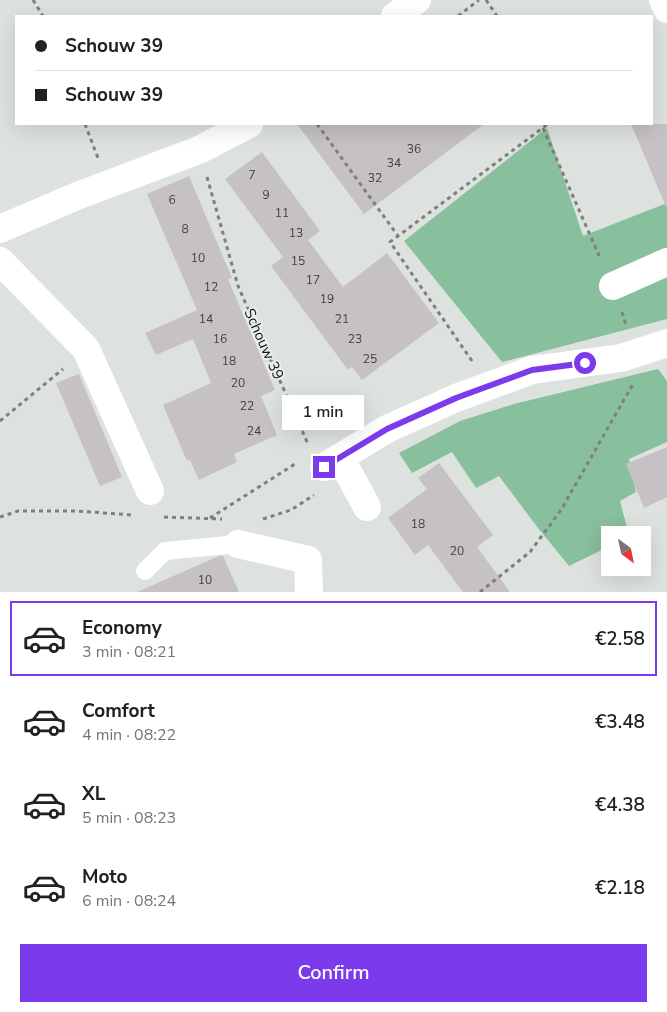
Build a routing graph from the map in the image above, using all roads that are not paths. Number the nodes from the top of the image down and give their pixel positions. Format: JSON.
{"nodes":[{"id":1,"x":663,"y":0,"type":"edge"},
{"id":2,"x":667,"y":9,"type":"edge"},
{"id":3,"x":247,"y":125,"type":"edge"},
{"id":4,"x":0,"y":229,"type":"edge"},
{"id":5,"x":0,"y":261,"type":"edge"},
{"id":6,"x":667,"y":262,"type":"edge"},
{"id":7,"x":613,"y":286,"type":"dead end"},
{"id":8,"x":667,"y":343,"type":"edge"},
{"id":9,"x":150,"y":491,"type":"dead end"},
{"id":10,"x":368,"y":507,"type":"dead end"},
{"id":11,"x":238,"y":544,"type":"joint"},
{"id":12,"x":145,"y":571,"type":"dead end"},
{"id":13,"x":309,"y":592,"type":"edge"}],
"edges":[{"from":1,"to":2,"type":"street"},
{"from":3,"to":4,"type":"street"},
{"from":5,"to":9,"type":"street"},
{"from":6,"to":7,"type":"street"},
{"from":8,"to":10,"type":"street"},
{"from":11,"to":12,"type":"lane"},
{"from":11,"to":13,"type":"street"}]}
